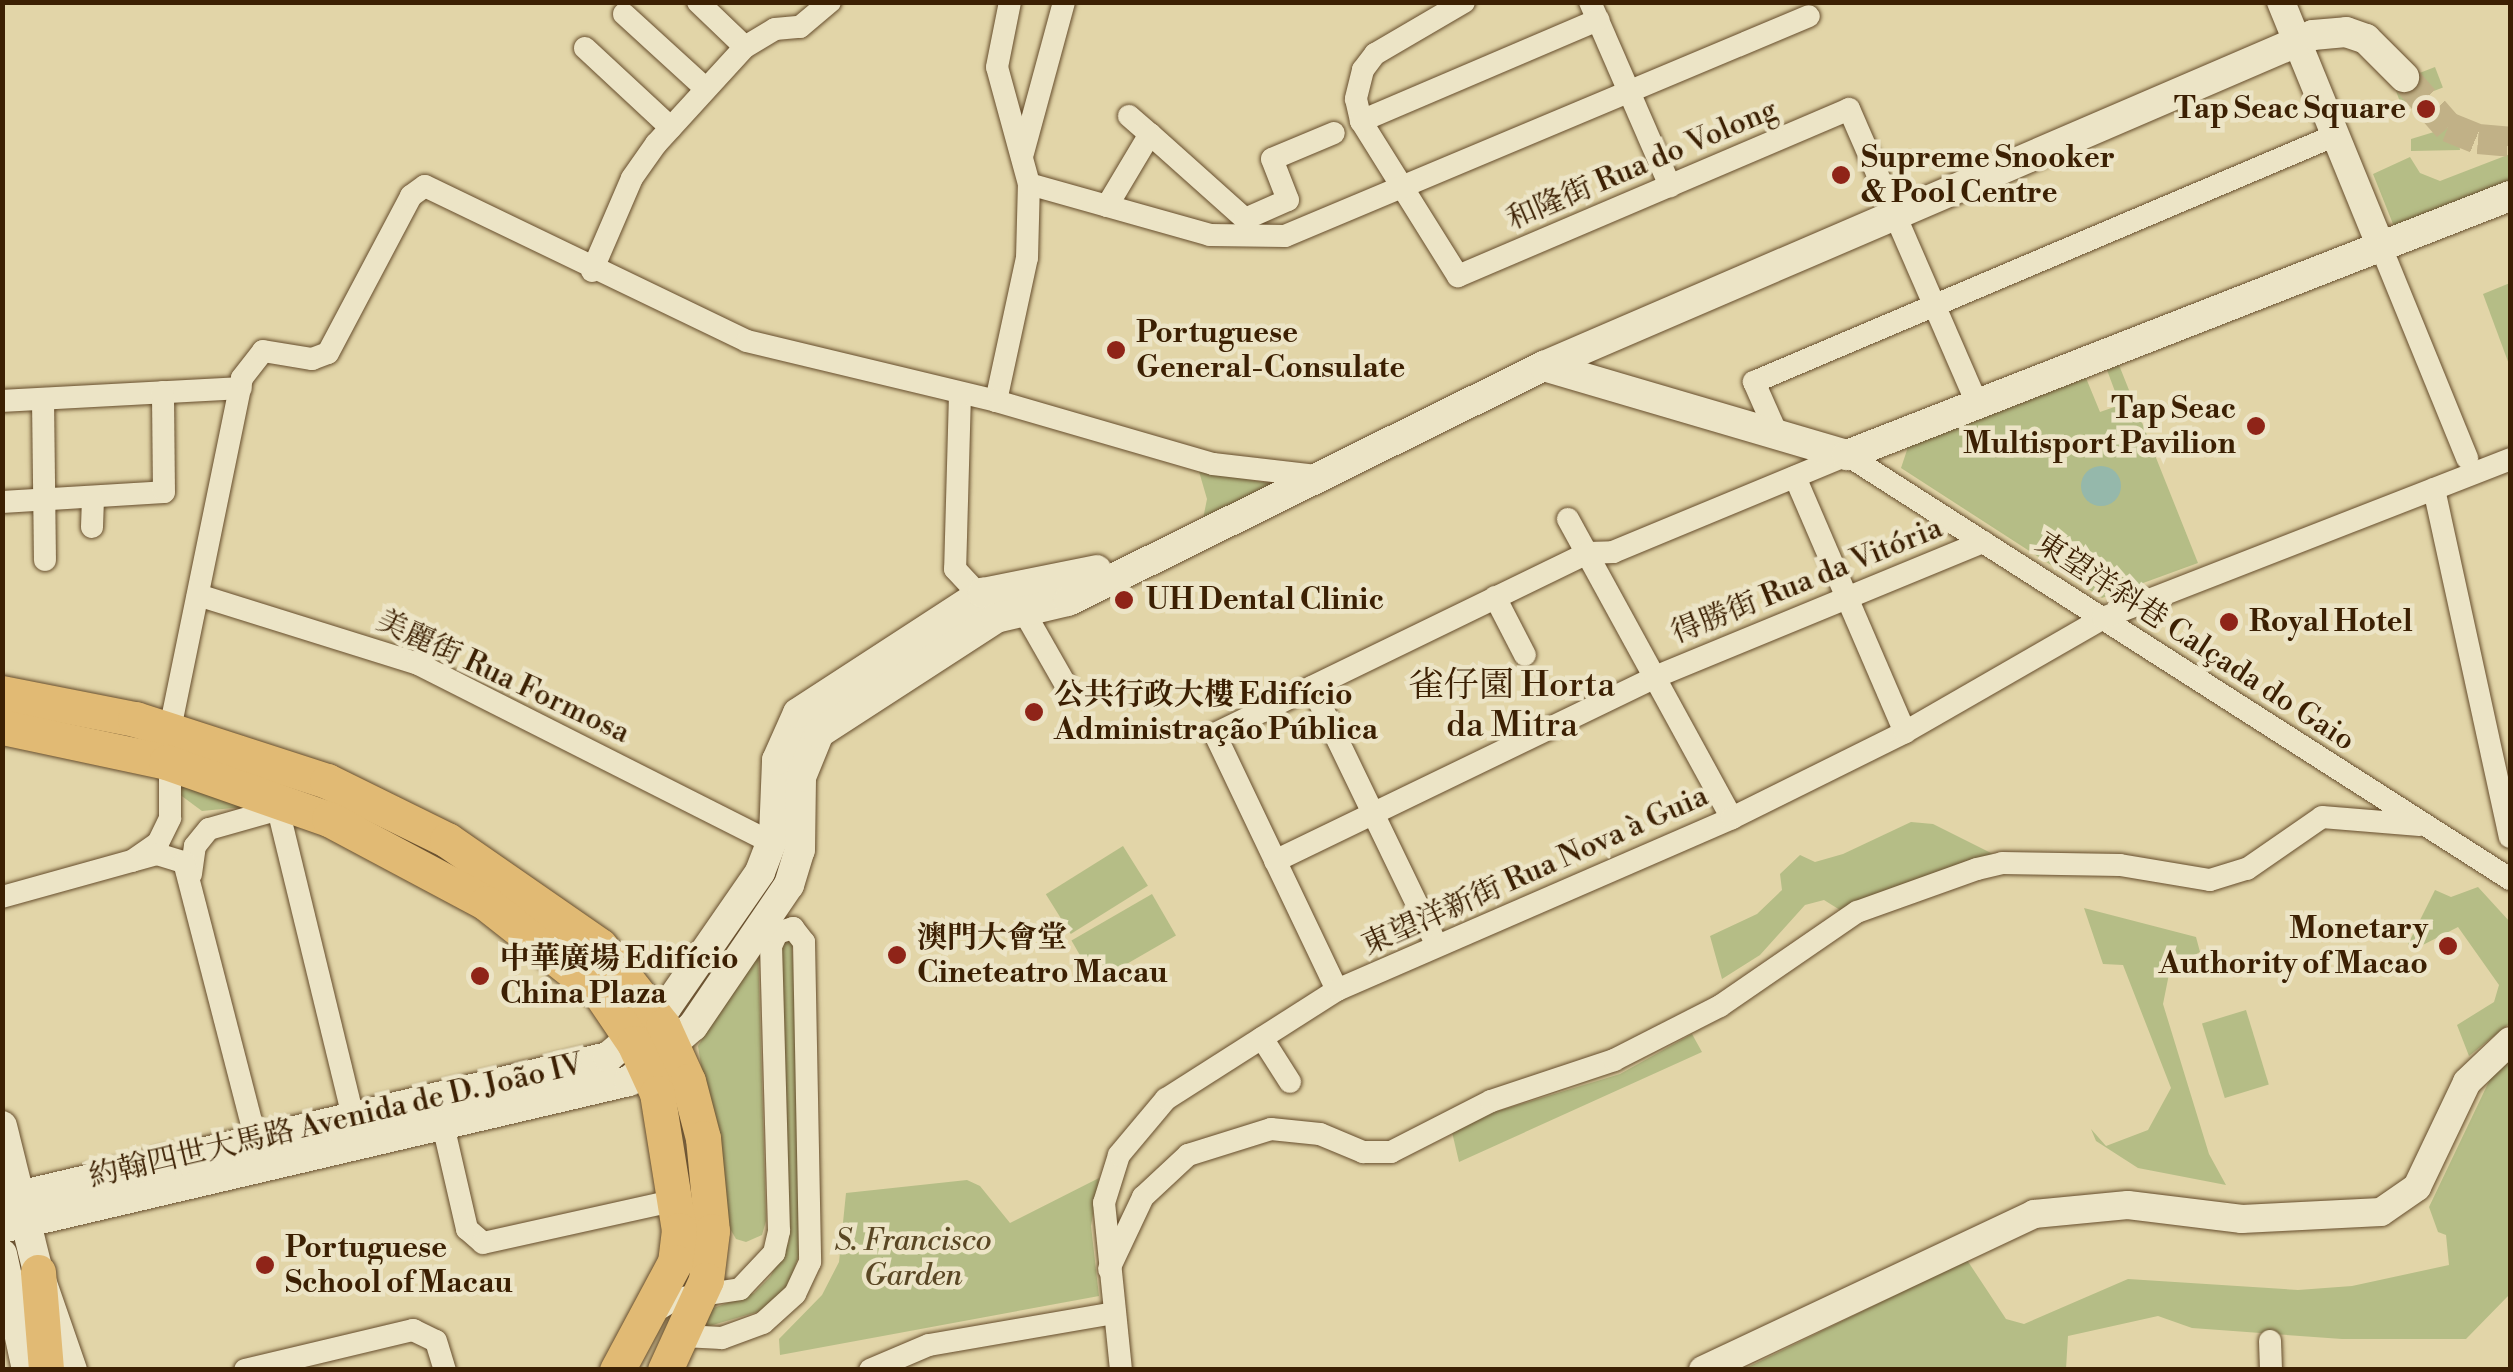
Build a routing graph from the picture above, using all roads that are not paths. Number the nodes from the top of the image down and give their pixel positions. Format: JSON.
{"nodes":[{"id":1,"x":698,"y":2,"type":"edge"},
{"id":2,"x":830,"y":2,"type":"edge"},
{"id":3,"x":1010,"y":2,"type":"edge"},
{"id":4,"x":1064,"y":2,"type":"edge"},
{"id":5,"x":1464,"y":2,"type":"edge"},
{"id":6,"x":2281,"y":2,"type":"edge"},
{"id":7,"x":1594,"y":11,"type":"edge"},
{"id":8,"x":624,"y":14,"type":"dead end"},
{"id":9,"x":1810,"y":16,"type":"dead end"},
{"id":10,"x":2362,"y":37,"type":"junction"},
{"id":11,"x":2298,"y":41,"type":"junction"},
{"id":12,"x":745,"y":46,"type":"junction"},
{"id":13,"x":586,"y":48,"type":"dead end"},
{"id":14,"x":2404,"y":77,"type":"tunnel mouth"},
{"id":15,"x":2315,"y":82,"type":"junction"},
{"id":16,"x":706,"y":90,"type":"junction"},
{"id":17,"x":1630,"y":94,"type":"junction"},
{"id":18,"x":1129,"y":116,"type":"dead end"},
{"id":19,"x":1361,"y":121,"type":"junction"},
{"id":20,"x":672,"y":128,"type":"junction"},
{"id":21,"x":1334,"y":133,"type":"dead end"},
{"id":22,"x":1150,"y":134,"type":"junction"},
{"id":23,"x":2336,"y":135,"type":"junction"},
{"id":24,"x":1023,"y":152,"type":"junction"},
{"id":25,"x":1029,"y":184,"type":"junction"},
{"id":26,"x":1670,"y":186,"type":"junction"},
{"id":27,"x":1404,"y":190,"type":"junction"},
{"id":28,"x":2510,"y":196,"type":"edge"},
{"id":29,"x":1107,"y":206,"type":"junction"},
{"id":30,"x":1895,"y":215,"type":"junction"},
{"id":31,"x":2382,"y":247,"type":"junction"},
{"id":32,"x":592,"y":272,"type":"junction"},
{"id":33,"x":1934,"y":306,"type":"junction"},
{"id":34,"x":1598,"y":342,"type":"junction"},
{"id":35,"x":1544,"y":366,"type":"junction"},
{"id":36,"x":1598,"y":382,"type":"junction"},
{"id":37,"x":241,"y":388,"type":"junction"},
{"id":38,"x":163,"y":392,"type":"junction"},
{"id":39,"x":960,"y":394,"type":"junction"},
{"id":40,"x":44,"y":399,"type":"junction"},
{"id":41,"x":2,"y":401,"type":"edge"},
{"id":42,"x":996,"y":401,"type":"junction"},
{"id":43,"x":1977,"y":404,"type":"junction"},
{"id":44,"x":1777,"y":434,"type":"junction"},
{"id":45,"x":1848,"y":455,"type":"junction"},
{"id":46,"x":2467,"y":458,"type":"dead end"},
{"id":47,"x":2510,"y":460,"type":"edge"},
{"id":48,"x":1316,"y":476,"type":"junction"},
{"id":49,"x":1795,"y":476,"type":"junction"},
{"id":50,"x":2434,"y":489,"type":"junction"},
{"id":51,"x":93,"y":499,"type":"junction"},
{"id":52,"x":2,"y":502,"type":"edge"},
{"id":53,"x":49,"y":502,"type":"junction"},
{"id":54,"x":1239,"y":514,"type":"junction"},
{"id":55,"x":1568,"y":519,"type":"dead end"},
{"id":56,"x":92,"y":528,"type":"dead end"},
{"id":57,"x":1983,"y":542,"type":"junction"},
{"id":58,"x":1588,"y":554,"type":"junction"},
{"id":59,"x":45,"y":560,"type":"dead end"},
{"id":60,"x":198,"y":595,"type":"junction"},
{"id":61,"x":979,"y":596,"type":"junction"},
{"id":62,"x":1495,"y":596,"type":"junction"},
{"id":63,"x":1847,"y":598,"type":"junction"},
{"id":64,"x":1024,"y":610,"type":"junction"},
{"id":65,"x":2102,"y":618,"type":"junction"},
{"id":66,"x":1525,"y":655,"type":"dead end"},
{"id":67,"x":1655,"y":677,"type":"junction"},
{"id":68,"x":1064,"y":682,"type":"dead end"},
{"id":69,"x":1312,"y":687,"type":"junction"},
{"id":70,"x":2,"y":694,"type":"edge"},
{"id":71,"x":2,"y":727,"type":"edge"},
{"id":72,"x":1905,"y":732,"type":"junction"},
{"id":73,"x":168,"y":759,"type":"junction"},
{"id":74,"x":336,"y":804,"type":"junction"},
{"id":75,"x":286,"y":807,"type":"junction"},
{"id":76,"x":1373,"y":813,"type":"junction"},
{"id":77,"x":1732,"y":818,"type":"junction"},
{"id":78,"x":226,"y":821,"type":"junction"},
{"id":79,"x":2428,"y":826,"type":"junction"},
{"id":80,"x":2510,"y":837,"type":"edge"},
{"id":81,"x":772,"y":843,"type":"junction"},
{"id":82,"x":132,"y":860,"type":"junction"},
{"id":83,"x":1275,"y":861,"type":"junction"},
{"id":84,"x":191,"y":874,"type":"junction"},
{"id":85,"x":2510,"y":879,"type":"edge"},
{"id":86,"x":2,"y":897,"type":"edge"},
{"id":87,"x":1436,"y":944,"type":"junction"},
{"id":88,"x":1337,"y":990,"type":"junction"},
{"id":89,"x":1262,"y":1038,"type":"junction"},
{"id":90,"x":2510,"y":1041,"type":"edge"},
{"id":91,"x":653,"y":1043,"type":"junction"},
{"id":92,"x":1290,"y":1082,"type":"dead end"},
{"id":93,"x":352,"y":1117,"type":"junction"},
{"id":94,"x":442,"y":1125,"type":"junction"},
{"id":95,"x":2,"y":1126,"type":"edge"},
{"id":96,"x":256,"y":1140,"type":"junction"},
{"id":97,"x":676,"y":1200,"type":"junction"},
{"id":98,"x":10,"y":1211,"type":"edge"},
{"id":99,"x":2,"y":1254,"type":"edge"},
{"id":100,"x":1108,"y":1269,"type":"junction"},
{"id":101,"x":38,"y":1272,"type":"junction"},
{"id":102,"x":701,"y":1295,"type":"junction"},
{"id":103,"x":1114,"y":1312,"type":"junction"},
{"id":104,"x":640,"y":1326,"type":"junction"},
{"id":105,"x":683,"y":1336,"type":"junction"},
{"id":106,"x":2270,"y":1341,"type":"dead end"},
{"id":107,"x":27,"y":1370,"type":"edge"},
{"id":108,"x":46,"y":1370,"type":"edge"},
{"id":109,"x":72,"y":1370,"type":"edge"},
{"id":110,"x":246,"y":1370,"type":"edge"},
{"id":111,"x":445,"y":1370,"type":"edge"},
{"id":112,"x":617,"y":1370,"type":"edge"},
{"id":113,"x":665,"y":1370,"type":"edge"},
{"id":114,"x":870,"y":1370,"type":"edge"},
{"id":115,"x":1121,"y":1370,"type":"edge"},
{"id":116,"x":1703,"y":1370,"type":"edge"},
{"id":117,"x":2271,"y":1370,"type":"edge"}],
"edges":[{"from":1,"to":12,"type":"street"},
{"from":2,"to":12,"type":"street"},
{"from":3,"to":24,"type":"street"},
{"from":4,"to":24,"type":"street"},
{"from":5,"to":19,"type":"street"},
{"from":6,"to":11,"type":"street"},
{"from":7,"to":17,"type":"street"},
{"from":7,"to":19,"type":"street"},
{"from":8,"to":16,"type":"street"},
{"from":9,"to":17,"type":"street"},
{"from":10,"to":11,"type":"main road"},
{"from":10,"to":14,"type":"main road"},
{"from":10,"to":15,"type":"street"},
{"from":11,"to":15,"type":"street"},
{"from":11,"to":30,"type":"main road"},
{"from":12,"to":16,"type":"street"},
{"from":13,"to":20,"type":"street"},
{"from":15,"to":23,"type":"street"},
{"from":16,"to":20,"type":"street"},
{"from":17,"to":26,"type":"street"},
{"from":17,"to":27,"type":"street"},
{"from":18,"to":22,"type":"street"},
{"from":19,"to":27,"type":"street"},
{"from":20,"to":32,"type":"street"},
{"from":21,"to":22,"type":"street"},
{"from":22,"to":29,"type":"street"},
{"from":23,"to":31,"type":"street"},
{"from":23,"to":33,"type":"street"},
{"from":24,"to":25,"type":"street"},
{"from":25,"to":29,"type":"street"},
{"from":25,"to":42,"type":"street"},
{"from":26,"to":27,"type":"street","name":"和隆街 Rua do Volong"},
{"from":26,"to":30,"type":"street","name":"和隆街 Rua do Volong"},
{"from":27,"to":29,"type":"street"},
{"from":28,"to":31,"type":"main road"},
{"from":30,"to":33,"type":"street"},
{"from":30,"to":34,"type":"main road"},
{"from":31,"to":43,"type":"main road"},
{"from":31,"to":46,"type":"street"},
{"from":32,"to":37,"type":"street"},
{"from":32,"to":39,"type":"street"},
{"from":33,"to":43,"type":"street"},
{"from":33,"to":44,"type":"street"},
{"from":34,"to":35,"type":"main road"},
{"from":34,"to":36,"type":"main road"},
{"from":35,"to":36,"type":"main road"},
{"from":35,"to":48,"type":"main road"},
{"from":36,"to":44,"type":"main road"},
{"from":37,"to":38,"type":"street"},
{"from":37,"to":60,"type":"street"},
{"from":38,"to":40,"type":"street"},
{"from":38,"to":51,"type":"street"},
{"from":39,"to":42,"type":"street"},
{"from":39,"to":61,"type":"street"},
{"from":40,"to":41,"type":"street"},
{"from":40,"to":53,"type":"street"},
{"from":42,"to":48,"type":"street"},
{"from":43,"to":45,"type":"main road"},
{"from":44,"to":45,"type":"main road"},
{"from":45,"to":49,"type":"street"},
{"from":45,"to":57,"type":"street","name":"東望洋斜巷 Calçada do Gaio"},
{"from":47,"to":50,"type":"street","name":"東望洋新街 Rua Nova à Guia"},
{"from":48,"to":54,"type":"main road"},
{"from":49,"to":58,"type":"street"},
{"from":49,"to":63,"type":"street"},
{"from":50,"to":65,"type":"street","name":"東望洋新街 Rua Nova à Guia"},
{"from":50,"to":80,"type":"street"},
{"from":51,"to":53,"type":"street"},
{"from":51,"to":56,"type":"street"},
{"from":52,"to":53,"type":"street"},
{"from":53,"to":59,"type":"street"},
{"from":54,"to":61,"type":"main road"},
{"from":54,"to":64,"type":"main road"},
{"from":55,"to":58,"type":"street"},
{"from":57,"to":63,"type":"street","name":"得勝街 Rua da Vitória"},
{"from":57,"to":65,"type":"street","name":"東望洋斜巷 Calçada do Gaio"},
{"from":58,"to":62,"type":"street"},
{"from":58,"to":67,"type":"street"},
{"from":60,"to":73,"type":"street"},
{"from":60,"to":81,"type":"street","name":"美麗街 Rua Formosa"},
{"from":61,"to":81,"type":"main road"},
{"from":62,"to":66,"type":"street"},
{"from":62,"to":69,"type":"street"},
{"from":63,"to":67,"type":"street","name":"得勝街 Rua da Vitória"},
{"from":63,"to":72,"type":"street"},
{"from":64,"to":68,"type":"street"},
{"from":64,"to":91,"type":"main road"},
{"from":65,"to":72,"type":"street","name":"東望洋新街 Rua Nova à Guia"},
{"from":65,"to":79,"type":"street","name":"東望洋斜巷 Calçada do Gaio"},
{"from":67,"to":76,"type":"street","name":"得勝街 Rua da Vitória"},
{"from":67,"to":77,"type":"street"},
{"from":69,"to":76,"type":"street"},
{"from":69,"to":83,"type":"street"},
{"from":70,"to":73,"type":"main road"},
{"from":71,"to":73,"type":"main road"},
{"from":72,"to":77,"type":"street","name":"東望洋新街 Rua Nova à Guia"},
{"from":73,"to":74,"type":"main road"},
{"from":73,"to":75,"type":"main road"},
{"from":73,"to":78,"type":"street"},
{"from":73,"to":82,"type":"street"},
{"from":74,"to":75,"type":"main road"},
{"from":74,"to":91,"type":"main road"},
{"from":75,"to":78,"type":"street"},
{"from":75,"to":93,"type":"street"},
{"from":76,"to":83,"type":"street","name":"得勝街 Rua da Vitória"},
{"from":76,"to":87,"type":"street"},
{"from":77,"to":87,"type":"street","name":"東望洋新街 Rua Nova à Guia"},
{"from":78,"to":84,"type":"street"},
{"from":79,"to":85,"type":"street","name":"東望洋斜巷 Calçada do Gaio"},
{"from":79,"to":100,"type":"street"},
{"from":81,"to":91,"type":"main road"},
{"from":82,"to":84,"type":"street"},
{"from":82,"to":86,"type":"street"},
{"from":83,"to":88,"type":"street"},
{"from":84,"to":96,"type":"street"},
{"from":87,"to":88,"type":"street","name":"東望洋新街 Rua Nova à Guia"},
{"from":88,"to":89,"type":"street","name":"東望洋新街 Rua Nova à Guia"},
{"from":89,"to":92,"type":"street"},
{"from":89,"to":100,"type":"street","name":"東望洋新街 Rua Nova à Guia"},
{"from":90,"to":116,"type":"street"},
{"from":91,"to":93,"type":"main road","name":"約翰四世大馬路 Avenida de D. João IV"},
{"from":91,"to":94,"type":"main road","name":"約翰四世大馬路 Avenida de D. João IV"},
{"from":91,"to":97,"type":"main road"},
{"from":91,"to":102,"type":"main road"},
{"from":93,"to":96,"type":"main road","name":"約翰四世大馬路 Avenida de D. João IV"},
{"from":94,"to":97,"type":"street"},
{"from":94,"to":98,"type":"main road","name":"約翰四世大馬路 Avenida de D. João IV"},
{"from":95,"to":98,"type":"main road"},
{"from":96,"to":98,"type":"main road","name":"約翰四世大馬路 Avenida de D. João IV"},
{"from":97,"to":104,"type":"main road"},
{"from":98,"to":101,"type":"main road"},
{"from":99,"to":107,"type":"main road"},
{"from":100,"to":103,"type":"street","name":"東望洋新街 Rua Nova à Guia"},
{"from":101,"to":108,"type":"main road"},
{"from":101,"to":109,"type":"main road"},
{"from":102,"to":104,"type":"street"},
{"from":102,"to":105,"type":"main road"},
{"from":102,"to":105,"type":"street"},
{"from":103,"to":114,"type":"street"},
{"from":103,"to":115,"type":"street","name":"東望洋新街 Rua Nova à Guia"},
{"from":104,"to":112,"type":"main road"},
{"from":105,"to":113,"type":"main road"},
{"from":106,"to":117,"type":"street"},
{"from":110,"to":111,"type":"street"}]}
